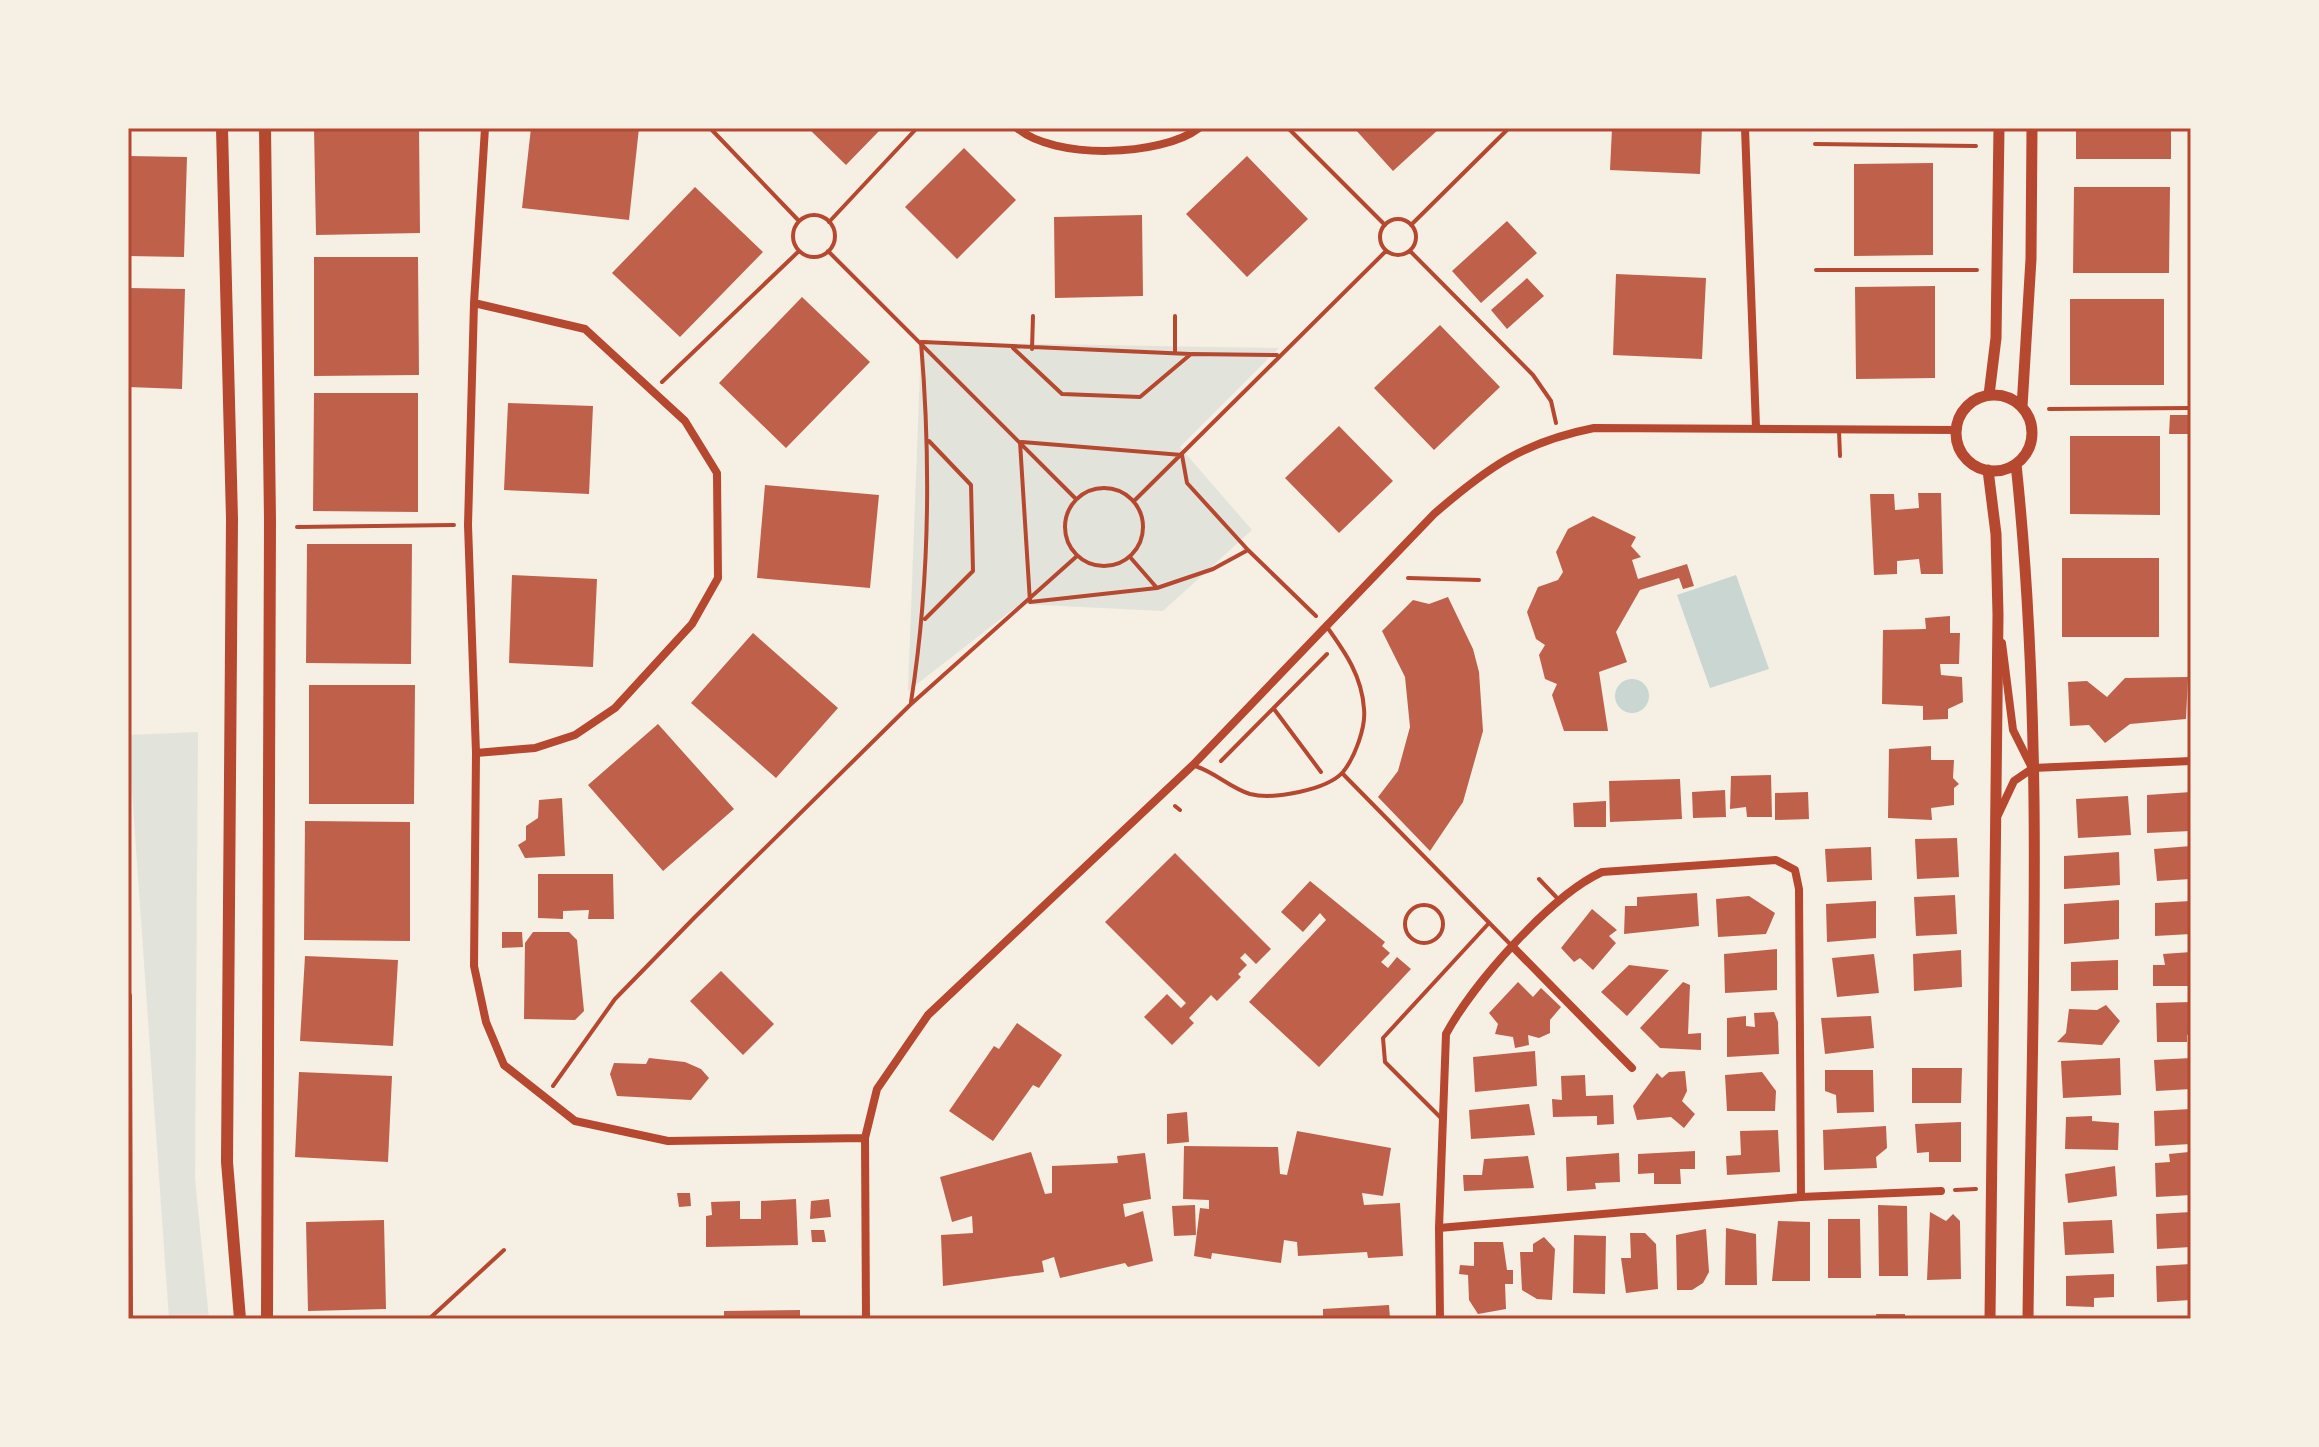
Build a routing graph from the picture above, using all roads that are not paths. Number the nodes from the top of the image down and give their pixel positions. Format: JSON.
{"nodes":[{"id":1,"x":222,"y":128,"type":"edge"},
{"id":2,"x":265,"y":128,"type":"edge"},
{"id":3,"x":485,"y":128,"type":"edge"},
{"id":4,"x":1017,"y":128,"type":"edge"},
{"id":5,"x":1199,"y":128,"type":"edge"},
{"id":6,"x":1745,"y":128,"type":"edge"},
{"id":7,"x":1999,"y":128,"type":"edge"},
{"id":8,"x":2032,"y":128,"type":"edge"},
{"id":9,"x":474,"y":303,"type":"junction"},
{"id":10,"x":1989,"y":395,"type":"junction"},
{"id":11,"x":2022,"y":407,"type":"junction"},
{"id":12,"x":1756,"y":427,"type":"junction"},
{"id":13,"x":1839,"y":429,"type":"junction"},
{"id":14,"x":1956,"y":430,"type":"junction"},
{"id":15,"x":1840,"y":456,"type":"dead end"},
{"id":16,"x":2016,"y":464,"type":"junction"},
{"id":17,"x":1988,"y":470,"type":"junction"},
{"id":18,"x":1998,"y":615,"type":"junction"},
{"id":19,"x":1326,"y":626,"type":"junction"},
{"id":20,"x":476,"y":753,"type":"junction"},
{"id":21,"x":2191,"y":761,"type":"edge"},
{"id":22,"x":1193,"y":765,"type":"junction"},
{"id":23,"x":2033,"y":768,"type":"junction"},
{"id":24,"x":1342,"y":773,"type":"junction"},
{"id":25,"x":1995,"y":823,"type":"junction"},
{"id":26,"x":1539,"y":879,"type":"dead end"},
{"id":27,"x":1559,"y":900,"type":"junction"},
{"id":28,"x":1489,"y":923,"type":"junction"},
{"id":29,"x":1433,"y":941,"type":"joint"},
{"id":30,"x":1514,"y":948,"type":"junction"},
{"id":31,"x":128,"y":996,"type":"edge"},
{"id":32,"x":1632,"y":1068,"type":"dead end"},
{"id":33,"x":1443,"y":1119,"type":"junction"},
{"id":34,"x":865,"y":1138,"type":"junction"},
{"id":35,"x":1941,"y":1191,"type":"road end"},
{"id":36,"x":1801,"y":1197,"type":"junction"},
{"id":37,"x":1439,"y":1228,"type":"junction"},
{"id":38,"x":129,"y":1319,"type":"edge"},
{"id":39,"x":240,"y":1319,"type":"edge"},
{"id":40,"x":267,"y":1319,"type":"edge"},
{"id":41,"x":866,"y":1319,"type":"edge"},
{"id":42,"x":1440,"y":1319,"type":"edge"},
{"id":43,"x":1990,"y":1319,"type":"edge"},
{"id":44,"x":2028,"y":1319,"type":"edge"}],
"edges":[{"from":1,"to":39,"type":"main road"},
{"from":2,"to":40,"type":"main road"},
{"from":3,"to":9,"type":"street"},
{"from":4,"to":5,"type":"street"},
{"from":6,"to":12,"type":"street"},
{"from":7,"to":10,"type":"street"},
{"from":8,"to":11,"type":"street"},
{"from":9,"to":20,"type":"street"},
{"from":9,"to":20,"type":"street"},
{"from":10,"to":11,"type":"street"},
{"from":10,"to":14,"type":"street"},
{"from":11,"to":16,"type":"street"},
{"from":12,"to":13,"type":"street"},
{"from":12,"to":19,"type":"street"},
{"from":13,"to":14,"type":"street"},
{"from":13,"to":15,"type":"lane"},
{"from":14,"to":17,"type":"street"},
{"from":16,"to":17,"type":"street"},
{"from":16,"to":23,"type":"street"},
{"from":17,"to":18,"type":"street"},
{"from":18,"to":23,"type":"street"},
{"from":18,"to":25,"type":"street"},
{"from":19,"to":22,"type":"street"},
{"from":19,"to":24,"type":"lane"},
{"from":20,"to":34,"type":"street"},
{"from":21,"to":23,"type":"street"},
{"from":22,"to":24,"type":"lane"},
{"from":22,"to":34,"type":"street"},
{"from":23,"to":25,"type":"street"},
{"from":23,"to":44,"type":"street"},
{"from":24,"to":28,"type":"lane"},
{"from":25,"to":43,"type":"street"},
{"from":26,"to":27,"type":"lane"},
{"from":27,"to":30,"type":"street"},
{"from":27,"to":36,"type":"street"},
{"from":28,"to":30,"type":"lane"},
{"from":28,"to":33,"type":"lane"},
{"from":29,"to":29,"type":"lane"},
{"from":30,"to":32,"type":"street"},
{"from":30,"to":33,"type":"street"},
{"from":31,"to":38,"type":"street"},
{"from":33,"to":37,"type":"street"},
{"from":34,"to":41,"type":"street"},
{"from":35,"to":36,"type":"street"},
{"from":36,"to":37,"type":"street"},
{"from":37,"to":42,"type":"street"}]}
